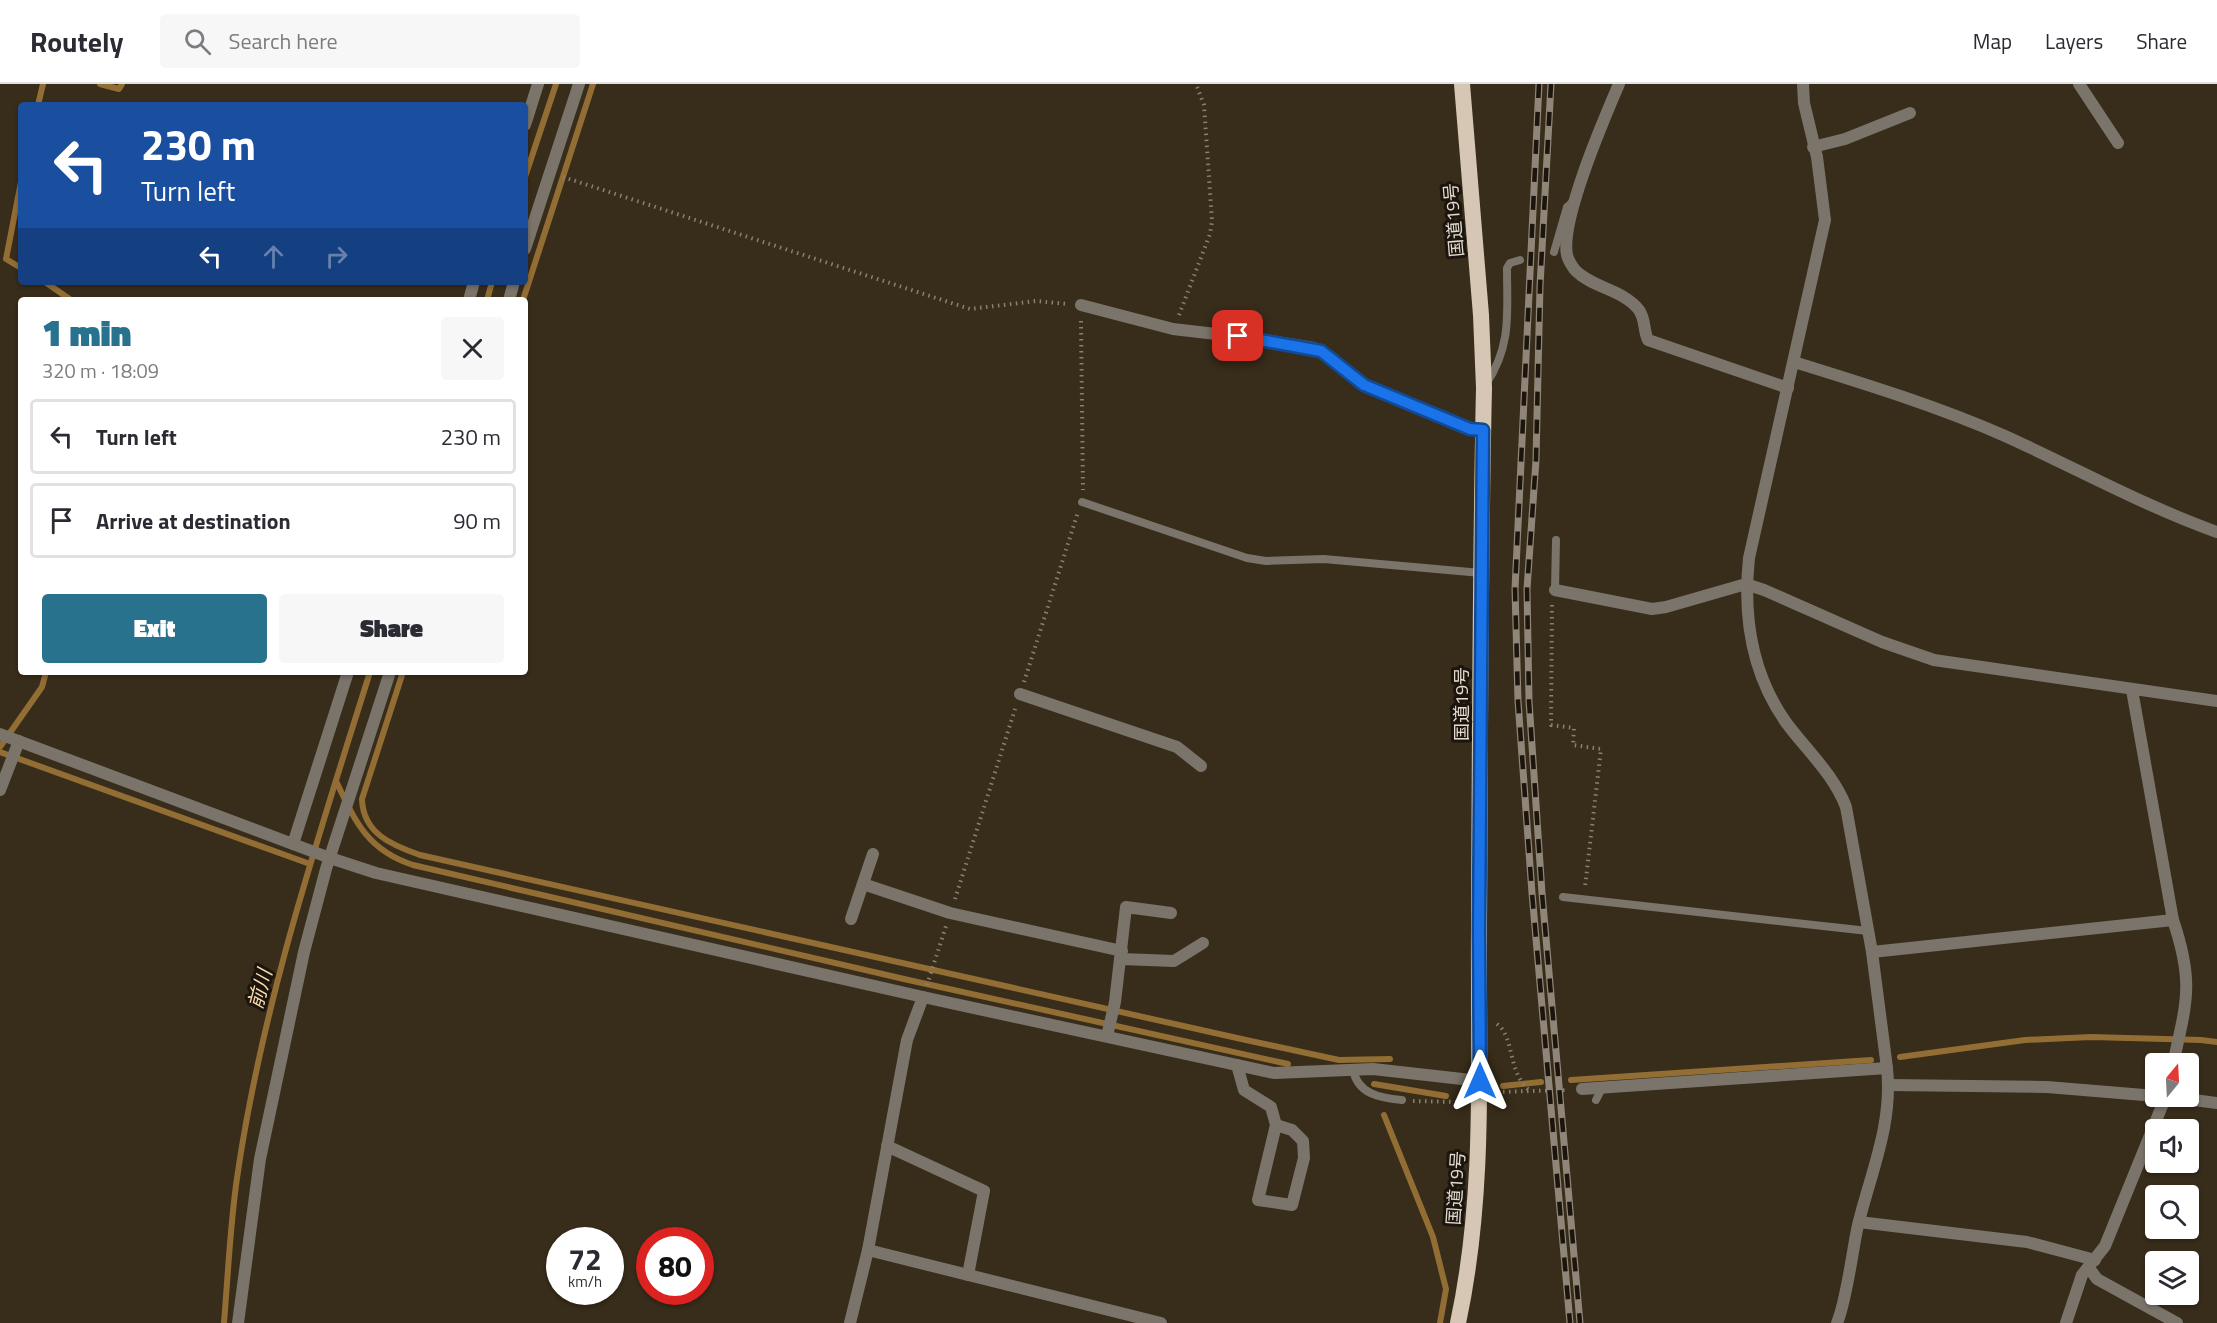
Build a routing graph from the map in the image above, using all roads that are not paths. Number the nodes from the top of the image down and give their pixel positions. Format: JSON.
{"nodes":[{"id":1,"x":538,"y":84,"type":"edge"},
{"id":2,"x":579,"y":84,"type":"edge"},
{"id":3,"x":1462,"y":84,"type":"edge"},
{"id":4,"x":1619,"y":84,"type":"edge"},
{"id":5,"x":1803,"y":84,"type":"edge"},
{"id":6,"x":2079,"y":84,"type":"edge"},
{"id":7,"x":1910,"y":113,"type":"dead end"},
{"id":8,"x":528,"y":116,"type":"edge"},
{"id":9,"x":2118,"y":143,"type":"dead end"},
{"id":10,"x":1813,"y":147,"type":"junction"},
{"id":11,"x":1576,"y":200,"type":"junction"},
{"id":12,"x":528,"y":240,"type":"edge"},
{"id":13,"x":1554,"y":252,"type":"dead end"},
{"id":14,"x":1520,"y":260,"type":"dead end"},
{"id":15,"x":1081,"y":305,"type":"road end"},
{"id":16,"x":1794,"y":362,"type":"junction"},
{"id":17,"x":1484,"y":388,"type":"junction"},
{"id":18,"x":1788,"y":388,"type":"junction"},
{"id":19,"x":1483,"y":430,"type":"junction"},
{"id":20,"x":1082,"y":502,"type":"road end"},
{"id":21,"x":2217,"y":532,"type":"edge"},
{"id":22,"x":1556,"y":540,"type":"dead end"},
{"id":23,"x":1482,"y":573,"type":"junction"},
{"id":24,"x":1746,"y":584,"type":"junction"},
{"id":25,"x":1555,"y":590,"type":"joint"},
{"id":26,"x":347,"y":675,"type":"edge"},
{"id":27,"x":389,"y":675,"type":"edge"},
{"id":28,"x":2132,"y":690,"type":"junction"},
{"id":29,"x":1020,"y":694,"type":"road end"},
{"id":30,"x":2217,"y":701,"type":"edge"},
{"id":31,"x":0,"y":734,"type":"edge"},
{"id":32,"x":19,"y":741,"type":"junction"},
{"id":33,"x":1201,"y":766,"type":"dead end"},
{"id":34,"x":0,"y":790,"type":"edge"},
{"id":35,"x":298,"y":846,"type":"junction"},
{"id":36,"x":873,"y":854,"type":"dead end"},
{"id":37,"x":326,"y":856,"type":"junction"},
{"id":38,"x":863,"y":884,"type":"junction"},
{"id":39,"x":1563,"y":897,"type":"dead end"},
{"id":40,"x":1171,"y":913,"type":"dead end"},
{"id":41,"x":851,"y":919,"type":"dead end"},
{"id":42,"x":2174,"y":920,"type":"junction"},
{"id":43,"x":1868,"y":931,"type":"junction"},
{"id":44,"x":1203,"y":943,"type":"dead end"},
{"id":45,"x":1872,"y":952,"type":"junction"},
{"id":46,"x":1122,"y":956,"type":"junction"},
{"id":47,"x":923,"y":997,"type":"junction"},
{"id":48,"x":1107,"y":1036,"type":"junction"},
{"id":49,"x":2176,"y":1053,"type":"edge"},
{"id":50,"x":1238,"y":1065,"type":"junction"},
{"id":51,"x":1887,"y":1068,"type":"junction"},
{"id":52,"x":1353,"y":1069,"type":"junction"},
{"id":53,"x":1480,"y":1081,"type":"junction"},
{"id":54,"x":1889,"y":1085,"type":"junction"},
{"id":55,"x":1602,"y":1088,"type":"junction"},
{"id":56,"x":1582,"y":1089,"type":"road end"},
{"id":57,"x":2145,"y":1095,"type":"edge"},
{"id":58,"x":1402,"y":1100,"type":"road end"},
{"id":59,"x":1596,"y":1100,"type":"dead end"},
{"id":60,"x":2199,"y":1101,"type":"edge"},
{"id":61,"x":2217,"y":1103,"type":"edge"},
{"id":62,"x":2162,"y":1107,"type":"edge"},
{"id":63,"x":1276,"y":1125,"type":"junction"},
{"id":64,"x":887,"y":1146,"type":"junction"},
{"id":65,"x":1859,"y":1222,"type":"junction"},
{"id":66,"x":868,"y":1250,"type":"junction"},
{"id":67,"x":2092,"y":1264,"type":"junction"},
{"id":68,"x":968,"y":1275,"type":"junction"},
{"id":69,"x":238,"y":1323,"type":"edge"},
{"id":70,"x":850,"y":1323,"type":"edge"},
{"id":71,"x":1161,"y":1323,"type":"edge"},
{"id":72,"x":1458,"y":1323,"type":"edge"},
{"id":73,"x":1837,"y":1323,"type":"edge"},
{"id":74,"x":2066,"y":1323,"type":"edge"},
{"id":75,"x":2177,"y":1323,"type":"edge"}],
"edges":[{"from":1,"to":8,"type":"street"},
{"from":2,"to":12,"type":"street"},
{"from":3,"to":17,"type":"highway","name":"国道19号"},
{"from":4,"to":11,"type":"street"},
{"from":5,"to":10,"type":"street"},
{"from":6,"to":9,"type":"street"},
{"from":7,"to":10,"type":"street"},
{"from":10,"to":16,"type":"street"},
{"from":11,"to":13,"type":"lane"},
{"from":11,"to":18,"type":"street"},
{"from":14,"to":17,"type":"lane"},
{"from":15,"to":19,"type":"street"},
{"from":16,"to":18,"type":"street"},
{"from":16,"to":21,"type":"street"},
{"from":17,"to":19,"type":"highway","name":"国道19号"},
{"from":18,"to":24,"type":"street"},
{"from":19,"to":23,"type":"highway","name":"国道19号"},
{"from":20,"to":23,"type":"lane"},
{"from":22,"to":25,"type":"lane"},
{"from":23,"to":53,"type":"highway","name":"国道19号"},
{"from":24,"to":25,"type":"street"},
{"from":24,"to":28,"type":"street"},
{"from":24,"to":43,"type":"street"},
{"from":26,"to":35,"type":"street"},
{"from":27,"to":37,"type":"street"},
{"from":28,"to":30,"type":"street"},
{"from":28,"to":42,"type":"street"},
{"from":29,"to":33,"type":"street"},
{"from":31,"to":32,"type":"street"},
{"from":32,"to":34,"type":"street"},
{"from":32,"to":35,"type":"street"},
{"from":35,"to":37,"type":"street"},
{"from":36,"to":38,"type":"street"},
{"from":37,"to":47,"type":"street"},
{"from":37,"to":69,"type":"street"},
{"from":38,"to":41,"type":"street"},
{"from":38,"to":46,"type":"street"},
{"from":39,"to":43,"type":"lane"},
{"from":40,"to":46,"type":"street"},
{"from":42,"to":45,"type":"street"},
{"from":42,"to":49,"type":"street"},
{"from":43,"to":45,"type":"street"},
{"from":44,"to":46,"type":"street"},
{"from":45,"to":51,"type":"street"},
{"from":46,"to":48,"type":"street"},
{"from":47,"to":48,"type":"street"},
{"from":47,"to":64,"type":"street"},
{"from":48,"to":50,"type":"street"},
{"from":50,"to":52,"type":"street"},
{"from":50,"to":63,"type":"street"},
{"from":51,"to":54,"type":"street"},
{"from":51,"to":55,"type":"street"},
{"from":52,"to":53,"type":"street"},
{"from":52,"to":58,"type":"lane"},
{"from":53,"to":72,"type":"highway","name":"国道19号"},
{"from":54,"to":57,"type":"street"},
{"from":54,"to":65,"type":"street"},
{"from":55,"to":56,"type":"street"},
{"from":55,"to":59,"type":"lane"},
{"from":60,"to":61,"type":"street"},
{"from":62,"to":67,"type":"street"},
{"from":63,"to":63,"type":"street"},
{"from":64,"to":66,"type":"street"},
{"from":64,"to":68,"type":"street"},
{"from":65,"to":67,"type":"street"},
{"from":65,"to":73,"type":"street"},
{"from":66,"to":68,"type":"street"},
{"from":66,"to":70,"type":"street"},
{"from":67,"to":74,"type":"street"},
{"from":67,"to":75,"type":"street"},
{"from":68,"to":71,"type":"street"}]}
